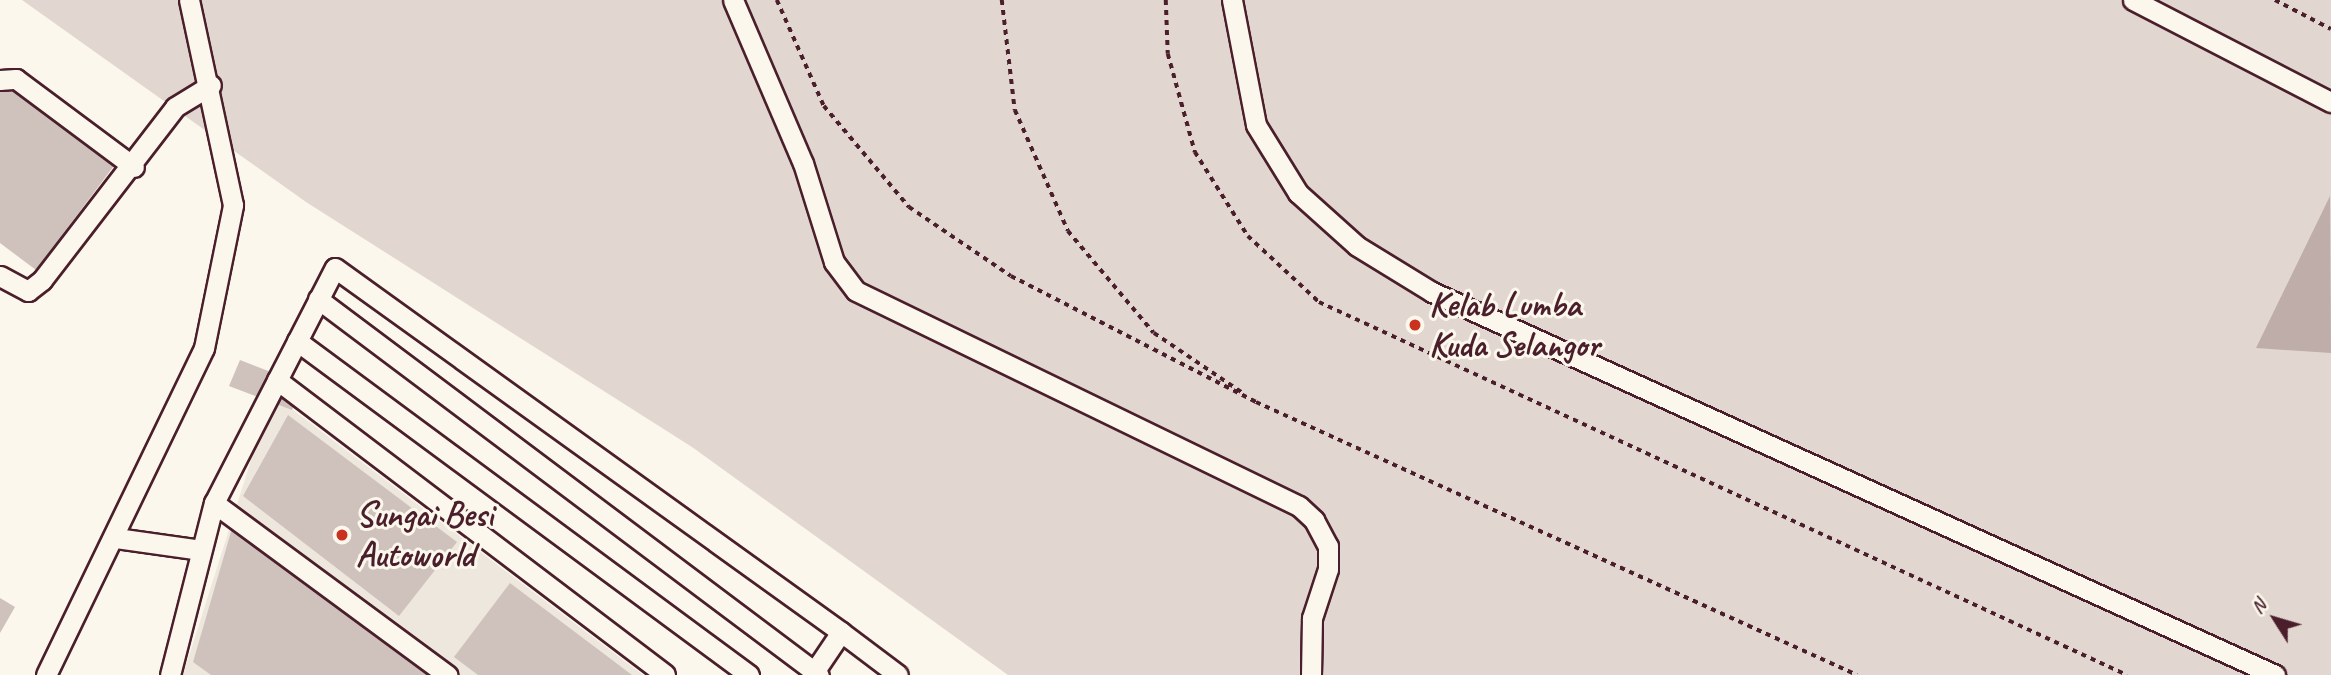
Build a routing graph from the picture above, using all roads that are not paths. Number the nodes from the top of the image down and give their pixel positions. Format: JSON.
{"nodes":[{"id":1,"x":189,"y":0,"type":"edge"},
{"id":2,"x":733,"y":0,"type":"edge"},
{"id":3,"x":1233,"y":0,"type":"edge"},
{"id":4,"x":2133,"y":0,"type":"edge"},
{"id":5,"x":0,"y":80,"type":"edge"},
{"id":6,"x":211,"y":85,"type":"junction"},
{"id":7,"x":2331,"y":102,"type":"edge"},
{"id":8,"x":134,"y":167,"type":"junction"},
{"id":9,"x":0,"y":276,"type":"edge"},
{"id":10,"x":318,"y":299,"type":"junction"},
{"id":11,"x":297,"y":341,"type":"junction"},
{"id":12,"x":277,"y":380,"type":"junction"},
{"id":13,"x":214,"y":503,"type":"junction"},
{"id":14,"x":116,"y":538,"type":"junction"},
{"id":15,"x":201,"y":550,"type":"junction"},
{"id":16,"x":841,"y":632,"type":"junction"},
{"id":17,"x":815,"y":674,"type":"edge"},
{"id":18,"x":47,"y":675,"type":"edge"},
{"id":19,"x":170,"y":675,"type":"edge"},
{"id":20,"x":447,"y":675,"type":"edge"},
{"id":21,"x":664,"y":675,"type":"edge"},
{"id":22,"x":749,"y":675,"type":"edge"},
{"id":23,"x":898,"y":675,"type":"edge"},
{"id":24,"x":1311,"y":675,"type":"edge"},
{"id":25,"x":2275,"y":675,"type":"edge"}],
"edges":[{"from":1,"to":6,"type":"lane"},
{"from":2,"to":24,"type":"lane"},
{"from":3,"to":25,"type":"lane"},
{"from":4,"to":7,"type":"lane"},
{"from":5,"to":8,"type":"lane"},
{"from":6,"to":8,"type":"lane"},
{"from":6,"to":14,"type":"lane"},
{"from":8,"to":9,"type":"lane"},
{"from":10,"to":11,"type":"lane"},
{"from":10,"to":16,"type":"lane"},
{"from":10,"to":17,"type":"lane"},
{"from":11,"to":12,"type":"lane"},
{"from":11,"to":22,"type":"lane"},
{"from":12,"to":13,"type":"lane"},
{"from":12,"to":21,"type":"lane"},
{"from":13,"to":15,"type":"lane"},
{"from":13,"to":20,"type":"lane"},
{"from":14,"to":15,"type":"lane"},
{"from":14,"to":18,"type":"lane"},
{"from":15,"to":19,"type":"lane"},
{"from":16,"to":17,"type":"lane"},
{"from":16,"to":23,"type":"lane"}]}
